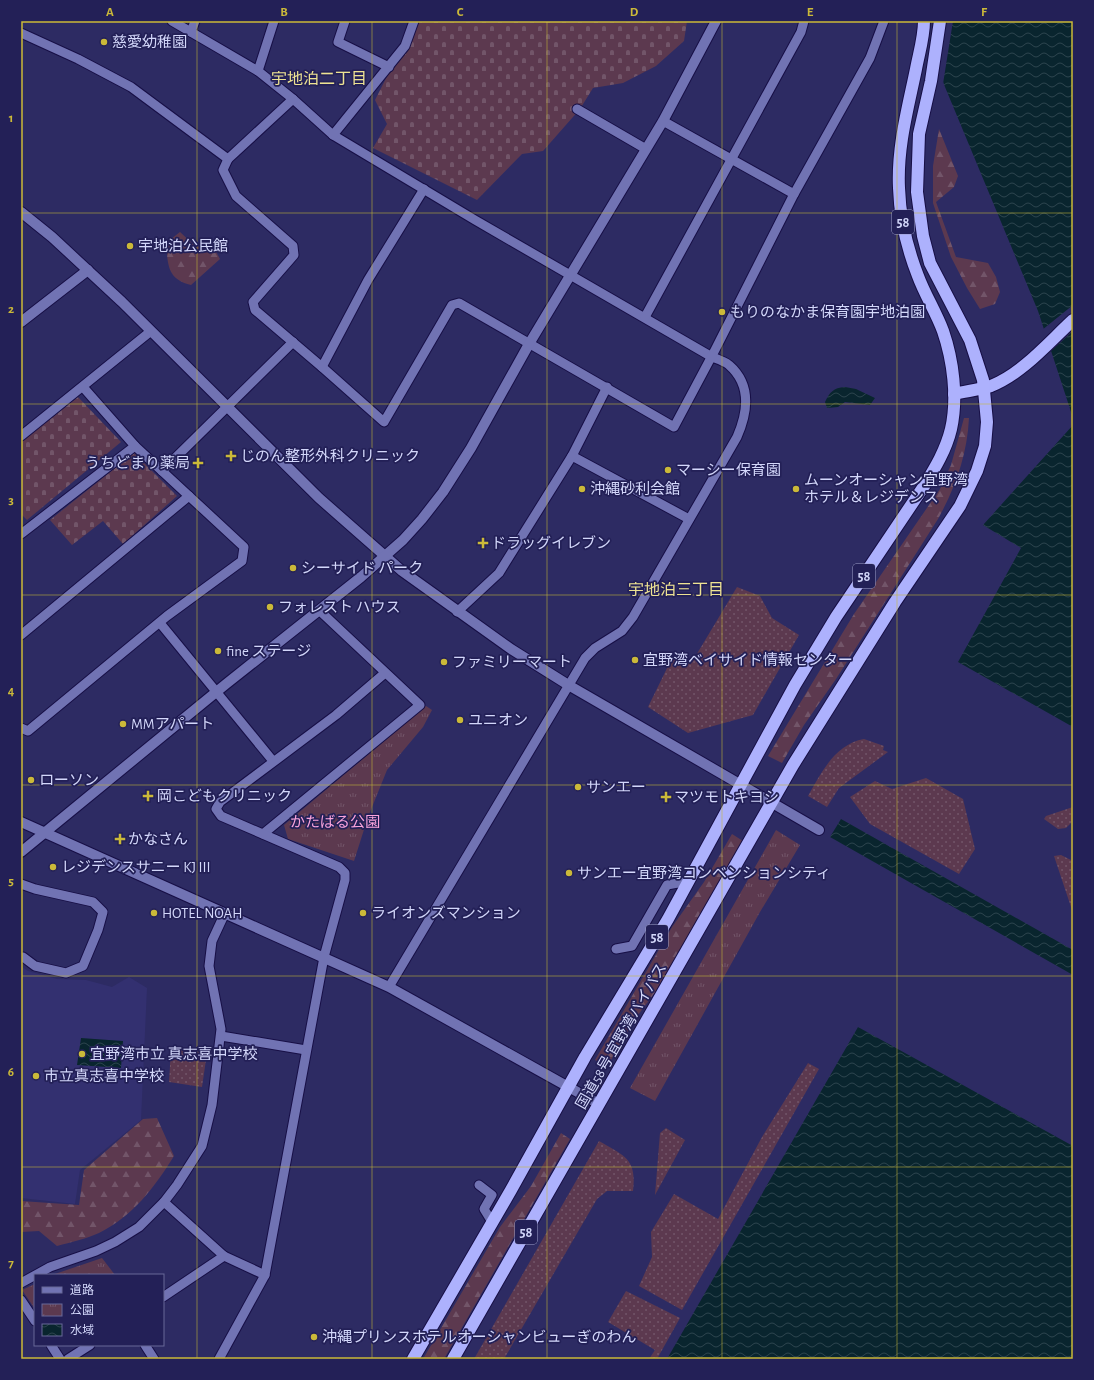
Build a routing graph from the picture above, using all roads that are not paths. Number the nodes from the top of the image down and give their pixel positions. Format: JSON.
{"nodes":[{"id":1,"x":172,"y":21,"type":"edge"},
{"id":2,"x":195,"y":21,"type":"edge"},
{"id":3,"x":274,"y":21,"type":"edge"},
{"id":4,"x":345,"y":21,"type":"edge"},
{"id":5,"x":414,"y":21,"type":"edge"},
{"id":6,"x":716,"y":21,"type":"edge"},
{"id":7,"x":804,"y":21,"type":"edge"},
{"id":8,"x":884,"y":21,"type":"edge"},
{"id":9,"x":924,"y":21,"type":"edge"},
{"id":10,"x":940,"y":21,"type":"edge"},
{"id":11,"x":191,"y":32,"type":"junction"},
{"id":12,"x":21,"y":34,"type":"edge"},
{"id":13,"x":389,"y":67,"type":"junction"},
{"id":14,"x":258,"y":71,"type":"junction"},
{"id":15,"x":293,"y":99,"type":"junction"},
{"id":16,"x":577,"y":109,"type":"dead end"},
{"id":17,"x":663,"y":121,"type":"junction"},
{"id":18,"x":333,"y":135,"type":"junction"},
{"id":19,"x":646,"y":149,"type":"junction"},
{"id":20,"x":732,"y":158,"type":"junction"},
{"id":21,"x":228,"y":159,"type":"junction"},
{"id":22,"x":424,"y":189,"type":"junction"},
{"id":23,"x":794,"y":194,"type":"junction"},
{"id":24,"x":21,"y":212,"type":"edge"},
{"id":25,"x":88,"y":270,"type":"junction"},
{"id":26,"x":571,"y":274,"type":"junction"},
{"id":27,"x":645,"y":317,"type":"junction"},
{"id":28,"x":1073,"y":320,"type":"edge"},
{"id":29,"x":21,"y":322,"type":"edge"},
{"id":30,"x":151,"y":331,"type":"junction"},
{"id":31,"x":293,"y":342,"type":"junction"},
{"id":32,"x":529,"y":344,"type":"junction"},
{"id":33,"x":712,"y":357,"type":"junction"},
{"id":34,"x":322,"y":367,"type":"junction"},
{"id":35,"x":83,"y":387,"type":"junction"},
{"id":36,"x":608,"y":387,"type":"junction"},
{"id":37,"x":985,"y":388,"type":"junction"},
{"id":38,"x":954,"y":394,"type":"junction"},
{"id":39,"x":228,"y":406,"type":"junction"},
{"id":40,"x":21,"y":436,"type":"edge"},
{"id":41,"x":135,"y":446,"type":"junction"},
{"id":42,"x":572,"y":456,"type":"junction"},
{"id":43,"x":162,"y":470,"type":"junction"},
{"id":44,"x":189,"y":496,"type":"junction"},
{"id":45,"x":689,"y":519,"type":"junction"},
{"id":46,"x":21,"y":534,"type":"edge"},
{"id":47,"x":385,"y":558,"type":"junction"},
{"id":48,"x":320,"y":611,"type":"junction"},
{"id":49,"x":457,"y":612,"type":"junction"},
{"id":50,"x":160,"y":622,"type":"junction"},
{"id":51,"x":21,"y":635,"type":"edge"},
{"id":52,"x":385,"y":673,"type":"junction"},
{"id":53,"x":570,"y":686,"type":"junction"},
{"id":54,"x":217,"y":692,"type":"junction"},
{"id":55,"x":21,"y":728,"type":"edge"},
{"id":56,"x":273,"y":761,"type":"junction"},
{"id":57,"x":742,"y":784,"type":"junction"},
{"id":58,"x":773,"y":802,"type":"junction"},
{"id":59,"x":21,"y":822,"type":"edge"},
{"id":60,"x":819,"y":830,"type":"dead end"},
{"id":61,"x":47,"y":832,"type":"junction"},
{"id":62,"x":263,"y":834,"type":"junction"},
{"id":63,"x":21,"y":852,"type":"edge"},
{"id":64,"x":689,"y":881,"type":"junction"},
{"id":65,"x":21,"y":884,"type":"edge"},
{"id":66,"x":225,"y":913,"type":"junction"},
{"id":67,"x":616,"y":949,"type":"dead end"},
{"id":68,"x":324,"y":957,"type":"junction"},
{"id":69,"x":21,"y":958,"type":"edge"},
{"id":70,"x":389,"y":987,"type":"junction"},
{"id":71,"x":221,"y":1036,"type":"junction"},
{"id":72,"x":306,"y":1050,"type":"junction"},
{"id":73,"x":569,"y":1088,"type":"junction"},
{"id":74,"x":599,"y":1104,"type":"junction"},
{"id":75,"x":479,"y":1185,"type":"dead end"},
{"id":76,"x":164,"y":1202,"type":"junction"},
{"id":77,"x":492,"y":1222,"type":"junction"},
{"id":78,"x":224,"y":1256,"type":"junction"},
{"id":79,"x":36,"y":1274,"type":"edge"},
{"id":80,"x":34,"y":1275,"type":"edge"},
{"id":81,"x":265,"y":1275,"type":"junction"},
{"id":82,"x":21,"y":1283,"type":"edge"},
{"id":83,"x":164,"y":1296,"type":"edge"},
{"id":84,"x":21,"y":1300,"type":"edge"},
{"id":85,"x":34,"y":1320,"type":"edge"},
{"id":86,"x":52,"y":1346,"type":"edge"},
{"id":87,"x":88,"y":1346,"type":"edge"},
{"id":88,"x":146,"y":1346,"type":"edge"},
{"id":89,"x":60,"y":1359,"type":"edge"},
{"id":90,"x":68,"y":1359,"type":"edge"},
{"id":91,"x":154,"y":1359,"type":"edge"},
{"id":92,"x":219,"y":1359,"type":"edge"},
{"id":93,"x":413,"y":1359,"type":"edge"},
{"id":94,"x":453,"y":1359,"type":"edge"}],
"edges":[{"from":1,"to":11,"type":"street"},
{"from":2,"to":11,"type":"street"},
{"from":3,"to":14,"type":"street"},
{"from":4,"to":13,"type":"street"},
{"from":5,"to":13,"type":"street"},
{"from":6,"to":17,"type":"street"},
{"from":7,"to":20,"type":"street"},
{"from":8,"to":23,"type":"street"},
{"from":9,"to":38,"type":"highway","number":"58"},
{"from":10,"to":37,"type":"highway","number":"58"},
{"from":11,"to":14,"type":"street"},
{"from":12,"to":21,"type":"street"},
{"from":13,"to":18,"type":"street"},
{"from":14,"to":15,"type":"street"},
{"from":15,"to":18,"type":"street"},
{"from":15,"to":21,"type":"street"},
{"from":16,"to":19,"type":"street"},
{"from":17,"to":19,"type":"street"},
{"from":17,"to":20,"type":"street"},
{"from":18,"to":22,"type":"street"},
{"from":19,"to":26,"type":"street"},
{"from":20,"to":23,"type":"street"},
{"from":20,"to":27,"type":"street"},
{"from":21,"to":31,"type":"street"},
{"from":22,"to":26,"type":"street"},
{"from":22,"to":34,"type":"street"},
{"from":23,"to":33,"type":"street"},
{"from":24,"to":25,"type":"street"},
{"from":25,"to":29,"type":"street"},
{"from":25,"to":30,"type":"street"},
{"from":26,"to":27,"type":"street"},
{"from":26,"to":32,"type":"street"},
{"from":27,"to":33,"type":"street"},
{"from":28,"to":37,"type":"highway"},
{"from":30,"to":35,"type":"street"},
{"from":30,"to":39,"type":"street"},
{"from":31,"to":34,"type":"street"},
{"from":31,"to":39,"type":"street"},
{"from":32,"to":34,"type":"street"},
{"from":32,"to":36,"type":"street"},
{"from":32,"to":47,"type":"street"},
{"from":33,"to":36,"type":"street"},
{"from":33,"to":45,"type":"street"},
{"from":35,"to":40,"type":"street"},
{"from":35,"to":41,"type":"street"},
{"from":36,"to":42,"type":"street"},
{"from":37,"to":38,"type":"highway"},
{"from":37,"to":58,"type":"highway","name":"国道58号 宜野湾バイパス","number":"58"},
{"from":38,"to":57,"type":"highway","name":"国道58号 宜野湾バイパス","number":"58"},
{"from":39,"to":43,"type":"street"},
{"from":39,"to":47,"type":"street"},
{"from":41,"to":43,"type":"street"},
{"from":41,"to":46,"type":"street"},
{"from":42,"to":45,"type":"street"},
{"from":42,"to":49,"type":"street"},
{"from":43,"to":44,"type":"street"},
{"from":44,"to":50,"type":"street"},
{"from":44,"to":51,"type":"street"},
{"from":45,"to":53,"type":"street"},
{"from":47,"to":48,"type":"street"},
{"from":47,"to":49,"type":"street"},
{"from":48,"to":52,"type":"street"},
{"from":48,"to":54,"type":"street"},
{"from":49,"to":53,"type":"street"},
{"from":50,"to":54,"type":"street"},
{"from":50,"to":55,"type":"street"},
{"from":52,"to":56,"type":"street"},
{"from":52,"to":62,"type":"street"},
{"from":53,"to":57,"type":"street"},
{"from":53,"to":70,"type":"street"},
{"from":54,"to":56,"type":"street"},
{"from":54,"to":61,"type":"street"},
{"from":56,"to":62,"type":"street"},
{"from":57,"to":58,"type":"street"},
{"from":57,"to":64,"type":"highway","name":"国道58号 宜野湾バイパス","number":"58"},
{"from":58,"to":60,"type":"street"},
{"from":58,"to":74,"type":"highway","name":"国道58号 宜野湾バイパス","number":"58"},
{"from":59,"to":61,"type":"street"},
{"from":61,"to":63,"type":"street"},
{"from":61,"to":66,"type":"street"},
{"from":62,"to":68,"type":"street"},
{"from":64,"to":67,"type":"street"},
{"from":64,"to":73,"type":"highway","name":"国道58号 宜野湾バイパス","number":"58"},
{"from":65,"to":69,"type":"street"},
{"from":66,"to":68,"type":"street"},
{"from":66,"to":71,"type":"street"},
{"from":68,"to":70,"type":"street"},
{"from":68,"to":72,"type":"street"},
{"from":70,"to":73,"type":"street"},
{"from":71,"to":72,"type":"street"},
{"from":71,"to":76,"type":"street"},
{"from":72,"to":81,"type":"street"},
{"from":73,"to":74,"type":"street"},
{"from":73,"to":77,"type":"highway","name":"国道58号 宜野湾バイパス","number":"58"},
{"from":74,"to":94,"type":"highway","name":"国道58号 宜野湾バイパス","number":"58"},
{"from":75,"to":77,"type":"street"},
{"from":76,"to":78,"type":"street"},
{"from":76,"to":79,"type":"street"},
{"from":77,"to":93,"type":"highway","name":"国道58号 宜野湾バイパス","number":"58"},
{"from":78,"to":81,"type":"street"},
{"from":78,"to":83,"type":"street"},
{"from":80,"to":82,"type":"street"},
{"from":81,"to":92,"type":"street"},
{"from":84,"to":85,"type":"street"},
{"from":86,"to":89,"type":"street"},
{"from":87,"to":90,"type":"street"},
{"from":88,"to":91,"type":"street"}]}
